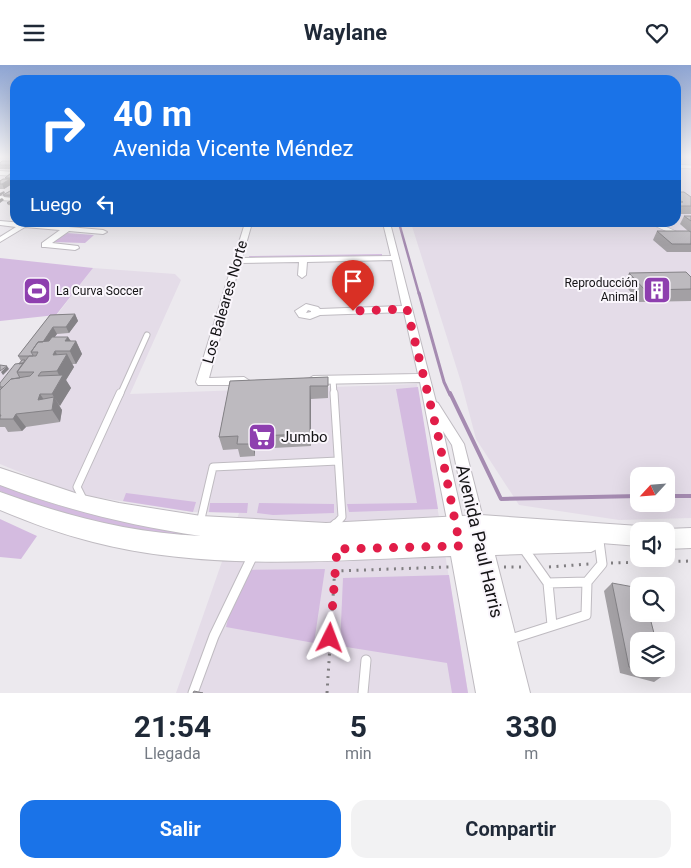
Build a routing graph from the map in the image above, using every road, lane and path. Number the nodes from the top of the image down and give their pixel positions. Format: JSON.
{"nodes":[{"id":1,"x":21,"y":227,"type":"edge"},
{"id":2,"x":46,"y":227,"type":"edge"},
{"id":3,"x":80,"y":227,"type":"edge"},
{"id":4,"x":247,"y":227,"type":"edge"},
{"id":5,"x":388,"y":227,"type":"edge"},
{"id":6,"x":662,"y":227,"type":"edge"},
{"id":7,"x":67,"y":229,"type":"junction"},
{"id":8,"x":76,"y":229,"type":"junction"},
{"id":9,"x":101,"y":229,"type":"dead end"},
{"id":10,"x":683,"y":236,"type":"edge"},
{"id":11,"x":0,"y":239,"type":"edge"},
{"id":12,"x":75,"y":248,"type":"dead end"},
{"id":13,"x":394,"y":255,"type":"junction"},
{"id":14,"x":238,"y":258,"type":"junction"},
{"id":15,"x":303,"y":260,"type":"junction"},
{"id":16,"x":302,"y":275,"type":"dead end"},
{"id":17,"x":407,"y":309,"type":"junction"},
{"id":18,"x":317,"y":312,"type":"dead end"},
{"id":19,"x":147,"y":335,"type":"dead end"},
{"id":20,"x":424,"y":377,"type":"junction"},
{"id":21,"x":333,"y":379,"type":"junction"},
{"id":22,"x":305,"y":380,"type":"edge"},
{"id":23,"x":258,"y":381,"type":"edge"},
{"id":24,"x":428,"y":396,"type":"junction"},
{"id":25,"x":338,"y":461,"type":"junction"},
{"id":26,"x":0,"y":476,"type":"edge"},
{"id":27,"x":0,"y":501,"type":"edge"},
{"id":28,"x":86,"y":505,"type":"junction"},
{"id":29,"x":199,"y":526,"type":"junction"},
{"id":30,"x":630,"y":538,"type":"edge"},
{"id":31,"x":630,"y":539,"type":"edge"},
{"id":32,"x":599,"y":541,"type":"junction"},
{"id":33,"x":332,"y":542,"type":"junction"},
{"id":34,"x":519,"y":544,"type":"junction"},
{"id":35,"x":471,"y":546,"type":"junction"},
{"id":36,"x":255,"y":551,"type":"junction"},
{"id":37,"x":691,"y":561,"type":"edge"},
{"id":38,"x":602,"y":564,"type":"junction"},
{"id":39,"x":538,"y":567,"type":"junction"},
{"id":40,"x":334,"y":571,"type":"junction"},
{"id":41,"x":587,"y":582,"type":"junction"},
{"id":42,"x":548,"y":583,"type":"junction"},
{"id":43,"x":552,"y":625,"type":"junction"},
{"id":44,"x":504,"y":641,"type":"junction"},
{"id":45,"x":366,"y":660,"type":"dead end"},
{"id":46,"x":193,"y":693,"type":"edge"},
{"id":47,"x":327,"y":693,"type":"edge"},
{"id":48,"x":363,"y":693,"type":"edge"},
{"id":49,"x":490,"y":693,"type":"edge"},
{"id":50,"x":516,"y":693,"type":"edge"}],
"edges":[{"from":1,"to":11,"type":"street"},
{"from":2,"to":7,"type":"street"},
{"from":3,"to":8,"type":"street"},
{"from":4,"to":14,"type":"street","name":"Los Baleares Norte"},
{"from":5,"to":13,"type":"street","name":"Avenida Paul Harris"},
{"from":6,"to":10,"type":"lane"},
{"from":7,"to":8,"type":"street"},
{"from":7,"to":12,"type":"street"},
{"from":8,"to":9,"type":"street"},
{"from":13,"to":14,"type":"street"},
{"from":13,"to":15,"type":"street"},
{"from":13,"to":17,"type":"street","name":"Avenida Paul Harris"},
{"from":14,"to":15,"type":"street"},
{"from":14,"to":23,"type":"street","name":"Los Baleares Norte"},
{"from":15,"to":16,"type":"street"},
{"from":17,"to":18,"type":"street"},
{"from":17,"to":20,"type":"street","name":"Avenida Paul Harris"},
{"from":19,"to":28,"type":"lane"},
{"from":20,"to":21,"type":"street"},
{"from":20,"to":24,"type":"street","name":"Avenida Paul Harris"},
{"from":21,"to":22,"type":"street"},
{"from":21,"to":25,"type":"lane"},
{"from":24,"to":35,"type":"street","name":"Avenida Paul Harris"},
{"from":24,"to":35,"type":"street","name":"Avenida Paul Harris"},
{"from":25,"to":29,"type":"lane"},
{"from":25,"to":33,"type":"lane"},
{"from":26,"to":28,"type":"main road"},
{"from":27,"to":36,"type":"main road"},
{"from":28,"to":29,"type":"main road"},
{"from":29,"to":33,"type":"main road"},
{"from":30,"to":35,"type":"main road"},
{"from":31,"to":32,"type":"main road"},
{"from":32,"to":34,"type":"main road"},
{"from":32,"to":38,"type":"lane"},
{"from":33,"to":35,"type":"main road"},
{"from":33,"to":36,"type":"main road"},
{"from":33,"to":40,"type":"path"},
{"from":34,"to":35,"type":"main road"},
{"from":34,"to":39,"type":"lane"},
{"from":35,"to":39,"type":"path"},
{"from":35,"to":40,"type":"path"},
{"from":35,"to":44,"type":"main road","name":"Avenida Paul Harris"},
{"from":35,"to":49,"type":"main road","name":"Avenida Paul Harris"},
{"from":36,"to":46,"type":"lane"},
{"from":37,"to":38,"type":"path"},
{"from":38,"to":39,"type":"path"},
{"from":38,"to":41,"type":"lane"},
{"from":39,"to":42,"type":"lane"},
{"from":40,"to":47,"type":"path"},
{"from":41,"to":42,"type":"lane"},
{"from":41,"to":43,"type":"lane"},
{"from":42,"to":43,"type":"lane"},
{"from":43,"to":44,"type":"lane"},
{"from":44,"to":50,"type":"main road","name":"Avenida Paul Harris"},
{"from":45,"to":48,"type":"lane"}]}
